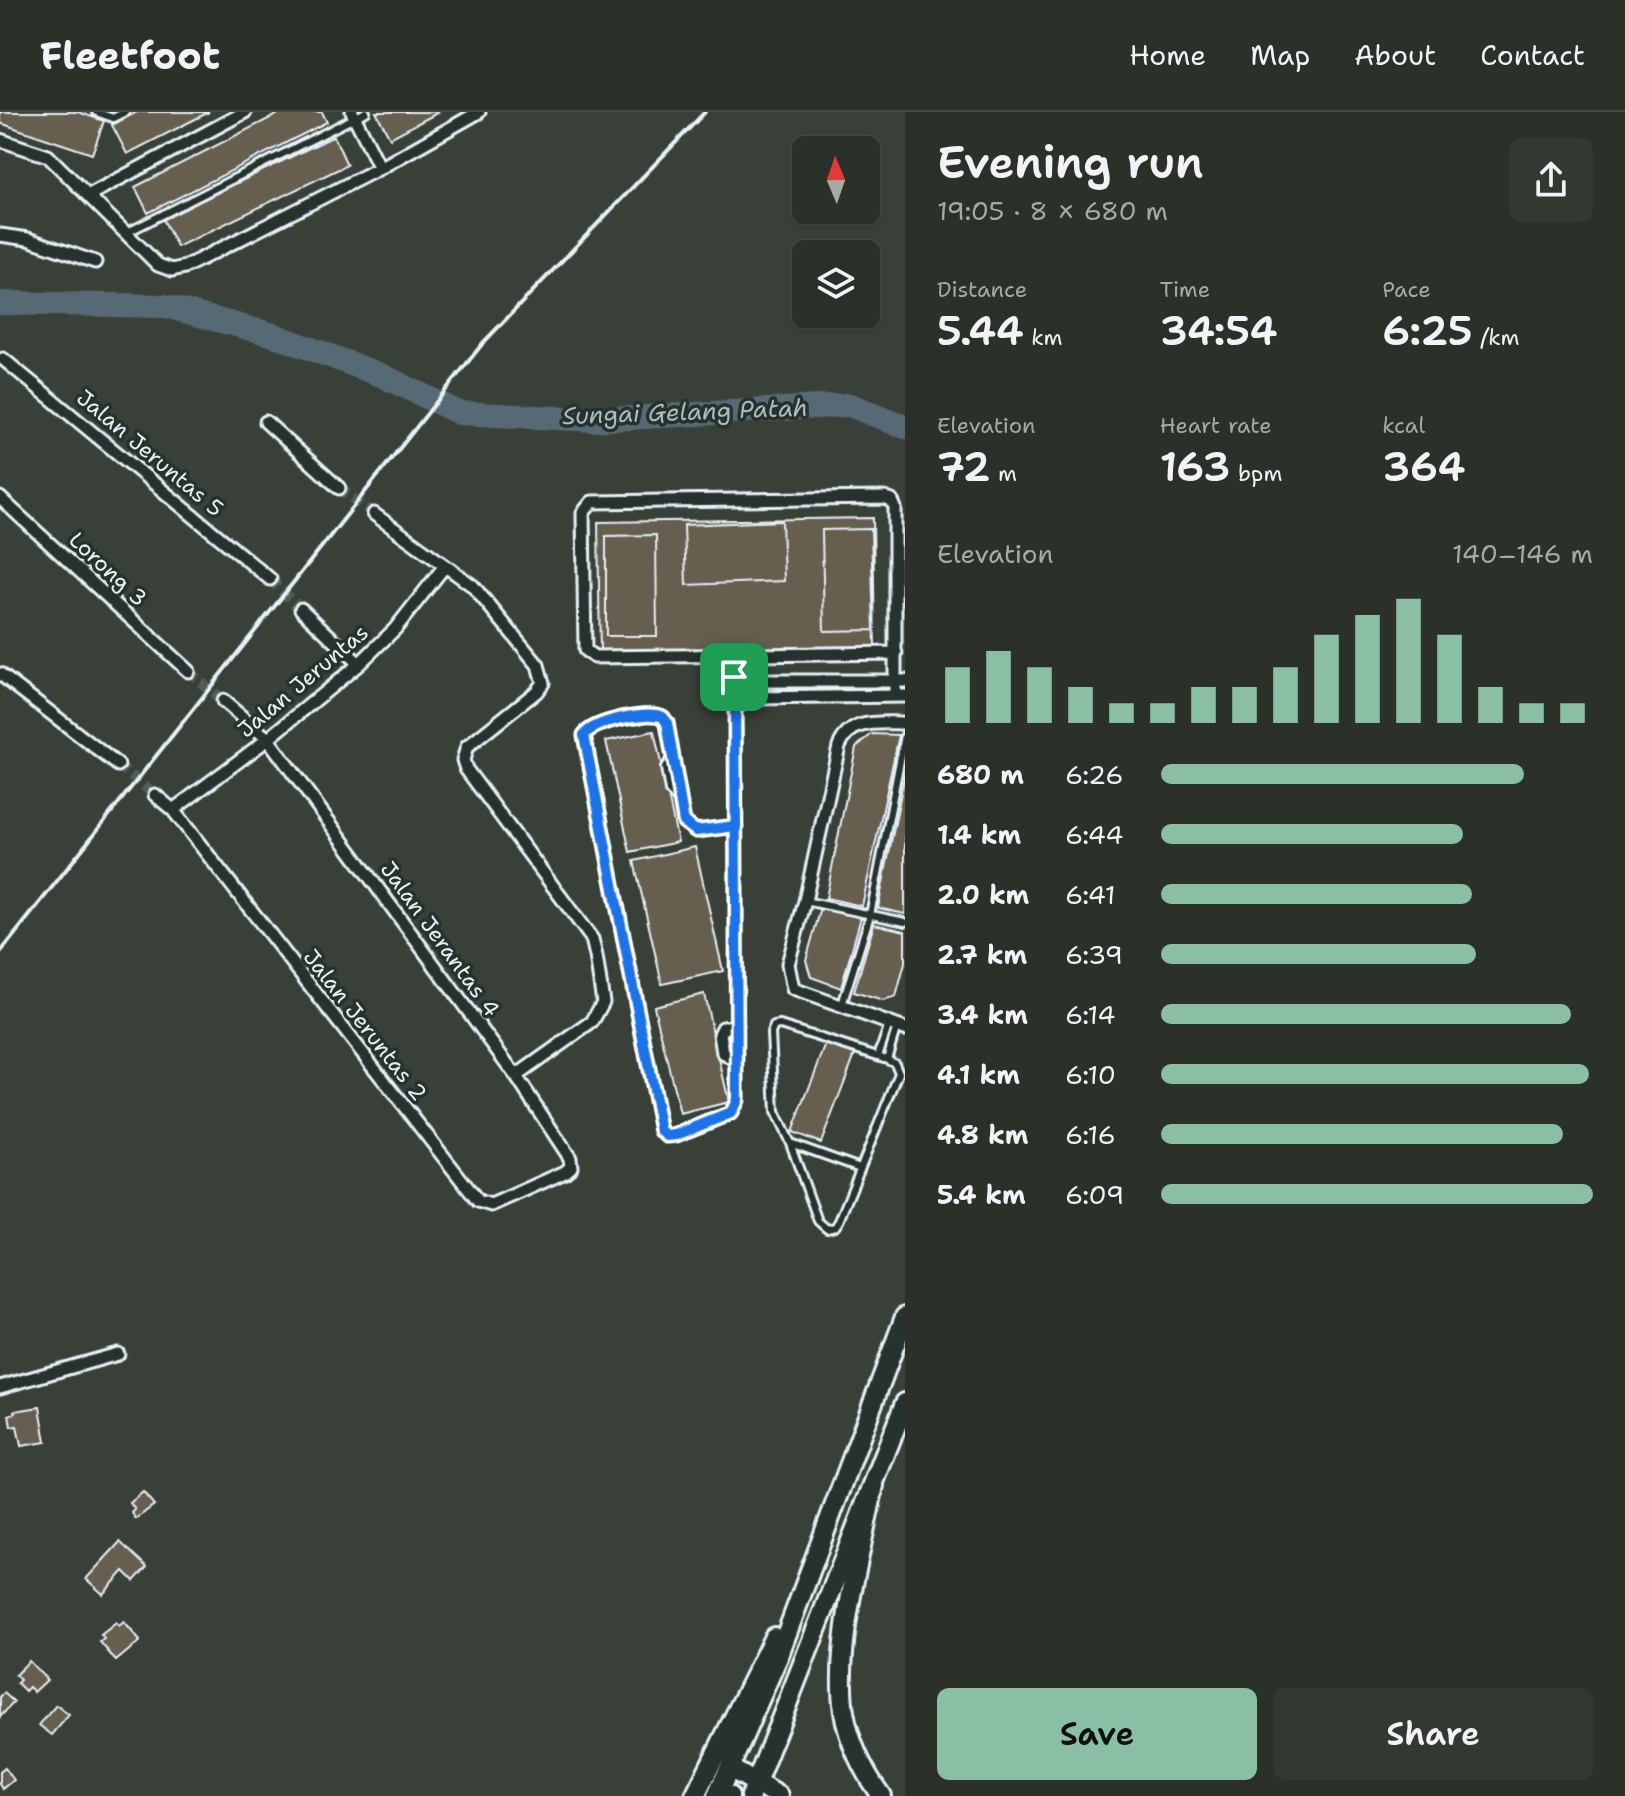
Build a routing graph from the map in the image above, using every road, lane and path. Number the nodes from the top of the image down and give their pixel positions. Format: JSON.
{"nodes":[{"id":1,"x":96,"y":112,"type":"edge"},
{"id":2,"x":125,"y":112,"type":"edge"},
{"id":3,"x":245,"y":112,"type":"edge"},
{"id":4,"x":366,"y":112,"type":"edge"},
{"id":5,"x":479,"y":112,"type":"edge"},
{"id":6,"x":353,"y":115,"type":"edge"},
{"id":7,"x":0,"y":140,"type":"edge"},
{"id":8,"x":380,"y":168,"type":"junction"},
{"id":9,"x":89,"y":195,"type":"junction"},
{"id":10,"x":126,"y":233,"type":"junction"},
{"id":11,"x":0,"y":235,"type":"edge"},
{"id":12,"x":95,"y":262,"type":"dead end"},
{"id":13,"x":3,"y":359,"type":"dead end"},
{"id":14,"x":266,"y":422,"type":"dead end"},
{"id":15,"x":339,"y":488,"type":"tunnel mouth"},
{"id":16,"x":0,"y":498,"type":"edge"},
{"id":17,"x":374,"y":514,"type":"tunnel mouth"},
{"id":18,"x":444,"y":567,"type":"junction"},
{"id":19,"x":270,"y":579,"type":"tunnel mouth"},
{"id":20,"x":301,"y":609,"type":"tunnel mouth"},
{"id":21,"x":896,"y":653,"type":"junction"},
{"id":22,"x":359,"y":664,"type":"junction"},
{"id":23,"x":188,"y":671,"type":"tunnel mouth"},
{"id":24,"x":0,"y":674,"type":"edge"},
{"id":25,"x":747,"y":681,"type":"junction"},
{"id":26,"x":900,"y":681,"type":"edge"},
{"id":27,"x":900,"y":696,"type":"edge"},
{"id":28,"x":749,"y":698,"type":"junction"},
{"id":29,"x":223,"y":701,"type":"tunnel mouth"},
{"id":30,"x":735,"y":704,"type":"junction"},
{"id":31,"x":905,"y":723,"type":"edge"},
{"id":32,"x":905,"y":735,"type":"edge"},
{"id":33,"x":268,"y":739,"type":"junction"},
{"id":34,"x":118,"y":765,"type":"tunnel mouth"},
{"id":35,"x":155,"y":795,"type":"tunnel mouth"},
{"id":36,"x":173,"y":810,"type":"junction"},
{"id":37,"x":736,"y":826,"type":"junction"},
{"id":38,"x":805,"y":901,"type":"junction"},
{"id":39,"x":870,"y":915,"type":"junction"},
{"id":40,"x":905,"y":922,"type":"edge"},
{"id":41,"x":841,"y":1008,"type":"junction"},
{"id":42,"x":737,"y":1025,"type":"junction"},
{"id":43,"x":897,"y":1026,"type":"edge"},
{"id":44,"x":878,"y":1056,"type":"junction"},
{"id":45,"x":887,"y":1059,"type":"junction"},
{"id":46,"x":737,"y":1061,"type":"junction"},
{"id":47,"x":516,"y":1076,"type":"junction"},
{"id":48,"x":790,"y":1143,"type":"junction"},
{"id":49,"x":571,"y":1167,"type":"joint"},
{"id":50,"x":860,"y":1168,"type":"junction"},
{"id":51,"x":905,"y":1317,"type":"edge"},
{"id":52,"x":118,"y":1354,"type":"dead end"},
{"id":53,"x":0,"y":1387,"type":"edge"},
{"id":54,"x":905,"y":1403,"type":"edge"},
{"id":55,"x":874,"y":1485,"type":"junction"},
{"id":56,"x":816,"y":1555,"type":"junction"},
{"id":57,"x":731,"y":1769,"type":"junction"},
{"id":58,"x":754,"y":1790,"type":"edge"},
{"id":59,"x":722,"y":1794,"type":"edge"},
{"id":60,"x":695,"y":1796,"type":"edge"},
{"id":61,"x":779,"y":1796,"type":"edge"},
{"id":62,"x":881,"y":1796,"type":"edge"}],
"edges":[{"from":1,"to":2,"type":"lane"},
{"from":3,"to":9,"type":"street"},
{"from":4,"to":6,"type":"lane"},
{"from":5,"to":8,"type":"street"},
{"from":6,"to":8,"type":"street"},
{"from":6,"to":10,"type":"lane"},
{"from":7,"to":9,"type":"street"},
{"from":8,"to":10,"type":"street"},
{"from":9,"to":10,"type":"street"},
{"from":11,"to":12,"type":"street"},
{"from":13,"to":19,"type":"street","name":"Jalan Jeruntas 5"},
{"from":14,"to":15,"type":"street"},
{"from":16,"to":23,"type":"street","name":"Lorong 3"},
{"from":17,"to":18,"type":"street"},
{"from":18,"to":22,"type":"street","name":"Jalan Jeruntas"},
{"from":18,"to":47,"type":"street"},
{"from":20,"to":22,"type":"street"},
{"from":21,"to":21,"type":"street"},
{"from":21,"to":26,"type":"street"},
{"from":22,"to":33,"type":"street","name":"Jalan Jeruntas"},
{"from":24,"to":34,"type":"street"},
{"from":25,"to":26,"type":"street"},
{"from":25,"to":28,"type":"street"},
{"from":25,"to":30,"type":"street"},
{"from":26,"to":27,"type":"street"},
{"from":27,"to":28,"type":"street"},
{"from":28,"to":30,"type":"street"},
{"from":29,"to":33,"type":"street"},
{"from":30,"to":37,"type":"street"},
{"from":31,"to":38,"type":"street"},
{"from":32,"to":39,"type":"lane"},
{"from":33,"to":36,"type":"street","name":"Jalan Jeruntas"},
{"from":33,"to":47,"type":"street","name":"Jalan Jerantas 4"},
{"from":35,"to":36,"type":"street","name":"Jalan Jeruntas 2"},
{"from":36,"to":49,"type":"street","name":"Jalan Jeruntas 2"},
{"from":37,"to":42,"type":"street"},
{"from":37,"to":46,"type":"street"},
{"from":38,"to":39,"type":"lane"},
{"from":38,"to":41,"type":"street"},
{"from":39,"to":40,"type":"lane"},
{"from":39,"to":41,"type":"lane"},
{"from":41,"to":43,"type":"street"},
{"from":42,"to":46,"type":"street"},
{"from":42,"to":46,"type":"street"},
{"from":43,"to":44,"type":"lane"},
{"from":43,"to":45,"type":"lane"},
{"from":44,"to":45,"type":"lane"},
{"from":44,"to":48,"type":"lane"},
{"from":45,"to":50,"type":"lane"},
{"from":47,"to":49,"type":"street","name":"Jalan Jerantas 4"},
{"from":48,"to":50,"type":"lane"},
{"from":48,"to":50,"type":"lane"},
{"from":51,"to":56,"type":"main road"},
{"from":52,"to":53,"type":"street"},
{"from":54,"to":55,"type":"main road"},
{"from":55,"to":58,"type":"main road"},
{"from":55,"to":62,"type":"main road"},
{"from":56,"to":57,"type":"main road"},
{"from":56,"to":60,"type":"main road"},
{"from":57,"to":58,"type":"main road"},
{"from":57,"to":59,"type":"main road"},
{"from":58,"to":61,"type":"main road"}]}
